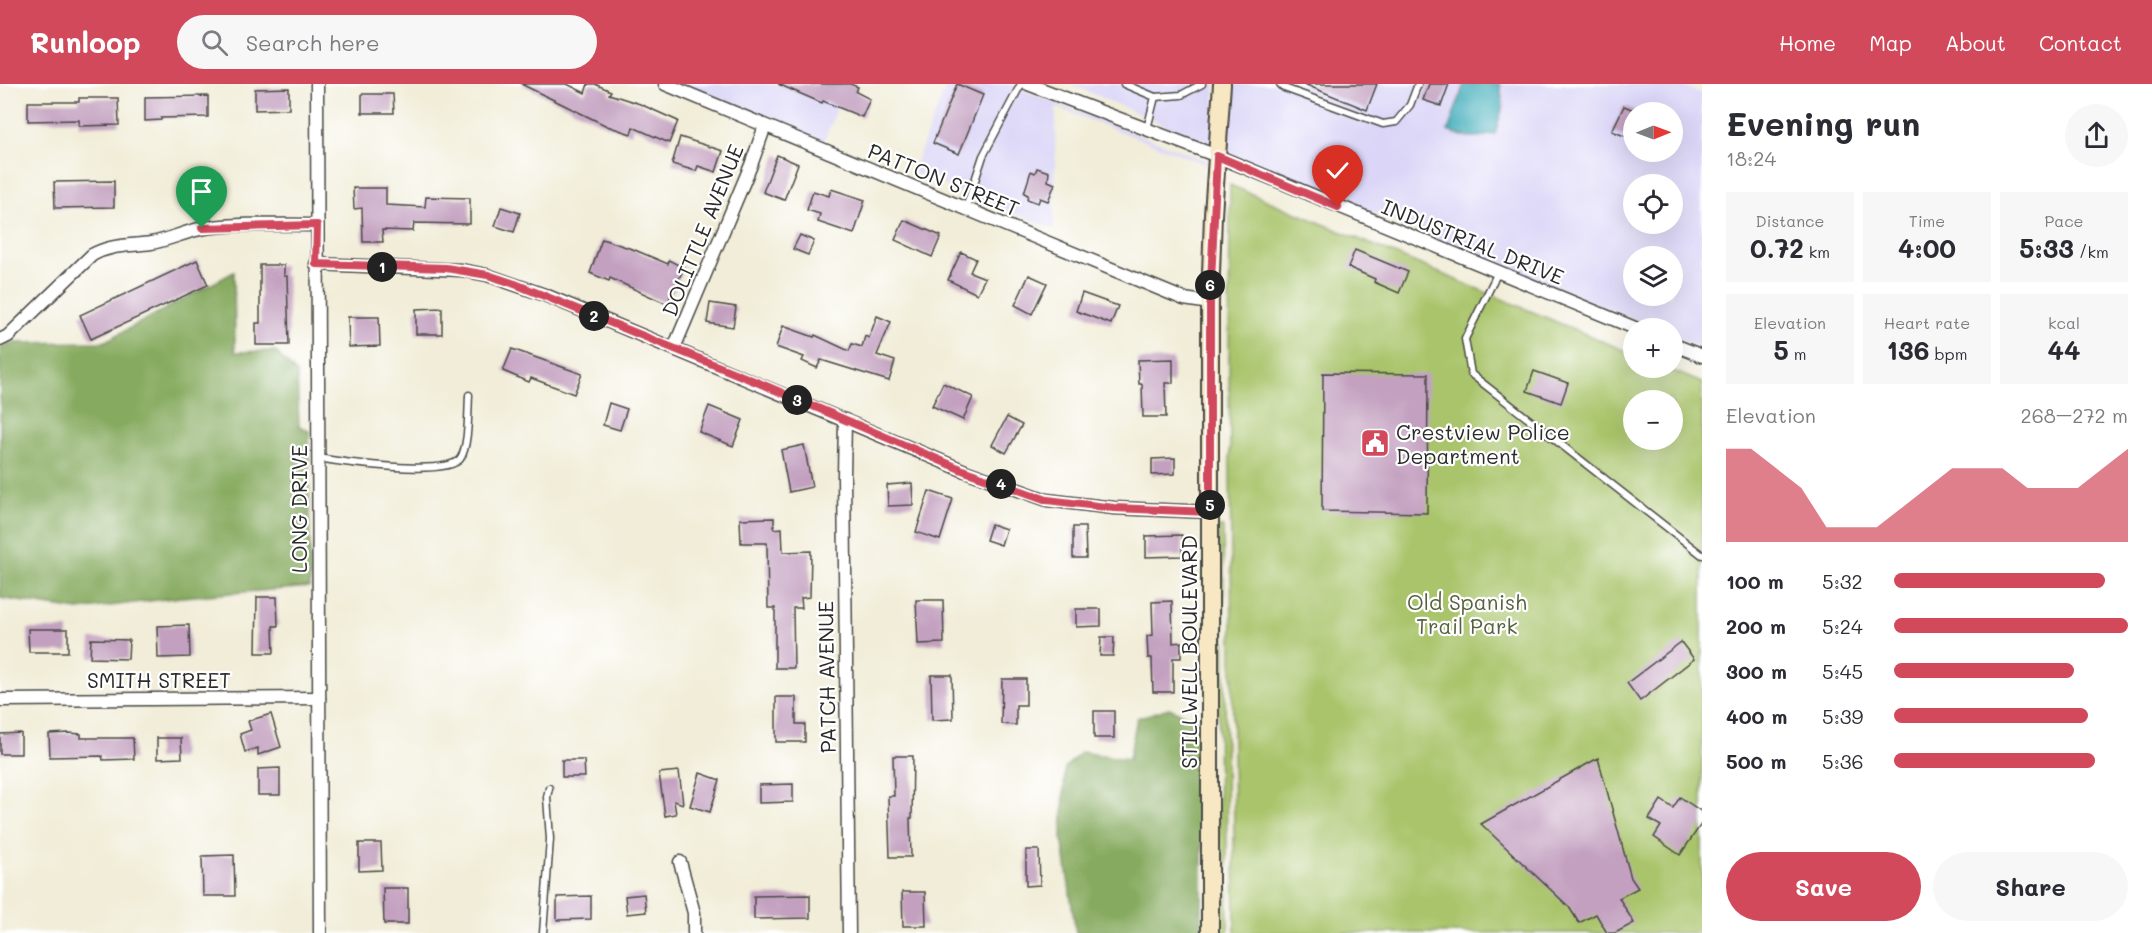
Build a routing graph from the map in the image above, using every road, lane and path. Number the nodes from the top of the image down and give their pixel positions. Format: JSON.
{"nodes":[{"id":1,"x":317,"y":84,"type":"edge"},
{"id":2,"x":665,"y":84,"type":"edge"},
{"id":3,"x":1021,"y":84,"type":"edge"},
{"id":4,"x":1028,"y":84,"type":"edge"},
{"id":5,"x":1124,"y":84,"type":"edge"},
{"id":6,"x":1202,"y":84,"type":"edge"},
{"id":7,"x":1222,"y":84,"type":"edge"},
{"id":8,"x":1280,"y":84,"type":"edge"},
{"id":9,"x":1418,"y":84,"type":"edge"},
{"id":10,"x":1155,"y":97,"type":"junction"},
{"id":11,"x":765,"y":126,"type":"junction"},
{"id":12,"x":1147,"y":130,"type":"junction"},
{"id":13,"x":1217,"y":156,"type":"junction"},
{"id":14,"x":966,"y":209,"type":"junction"},
{"id":15,"x":317,"y":225,"type":"junction"},
{"id":16,"x":316,"y":264,"type":"junction"},
{"id":17,"x":1498,"y":272,"type":"junction"},
{"id":18,"x":1210,"y":303,"type":"junction"},
{"id":19,"x":1623,"y":323,"type":"edge"},
{"id":20,"x":0,"y":340,"type":"edge"},
{"id":21,"x":674,"y":348,"type":"junction"},
{"id":22,"x":1683,"y":348,"type":"edge"},
{"id":23,"x":1702,"y":356,"type":"edge"},
{"id":24,"x":469,"y":395,"type":"dead end"},
{"id":25,"x":845,"y":420,"type":"junction"},
{"id":26,"x":317,"y":458,"type":"junction"},
{"id":27,"x":1210,"y":512,"type":"junction"},
{"id":28,"x":1702,"y":555,"type":"edge"},
{"id":29,"x":319,"y":698,"type":"junction"},
{"id":30,"x":0,"y":700,"type":"edge"},
{"id":31,"x":549,"y":788,"type":"dead end"},
{"id":32,"x":680,"y":862,"type":"dead end"},
{"id":33,"x":320,"y":933,"type":"edge"},
{"id":34,"x":543,"y":933,"type":"edge"},
{"id":35,"x":694,"y":933,"type":"edge"},
{"id":36,"x":849,"y":933,"type":"edge"},
{"id":37,"x":1210,"y":933,"type":"edge"}],
"edges":[{"from":1,"to":15,"type":"street","name":"LONG DRIVE"},
{"from":2,"to":11,"type":"street","name":"PATTON STREET"},
{"from":3,"to":14,"type":"lane"},
{"from":4,"to":12,"type":"street","name":"INDUSTRIAL DRIVE"},
{"from":5,"to":10,"type":"lane"},
{"from":6,"to":10,"type":"lane"},
{"from":7,"to":13,"type":"street","name":"STILLWELL BOULEVARD"},
{"from":8,"to":9,"type":"lane"},
{"from":10,"to":12,"type":"lane"},
{"from":11,"to":14,"type":"street","name":"PATTON STREET"},
{"from":11,"to":21,"type":"street","name":"DOLITTLE AVENUE"},
{"from":12,"to":13,"type":"street","name":"INDUSTRIAL DRIVE"},
{"from":13,"to":17,"type":"street","name":"INDUSTRIAL DRIVE"},
{"from":13,"to":18,"type":"street","name":"STILLWELL BOULEVARD"},
{"from":14,"to":18,"type":"street","name":"PATTON STREET"},
{"from":15,"to":16,"type":"street","name":"LONG DRIVE"},
{"from":15,"to":20,"type":"street"},
{"from":16,"to":21,"type":"street"},
{"from":16,"to":26,"type":"street","name":"LONG DRIVE"},
{"from":17,"to":19,"type":"street","name":"INDUSTRIAL DRIVE"},
{"from":17,"to":28,"type":"lane"},
{"from":18,"to":27,"type":"street","name":"STILLWELL BOULEVARD"},
{"from":21,"to":25,"type":"street"},
{"from":22,"to":23,"type":"street"},
{"from":24,"to":26,"type":"lane"},
{"from":25,"to":27,"type":"street"},
{"from":25,"to":36,"type":"street","name":"PATCH AVENUE"},
{"from":26,"to":29,"type":"street","name":"LONG DRIVE"},
{"from":27,"to":37,"type":"street","name":"STILLWELL BOULEVARD"},
{"from":29,"to":30,"type":"street","name":"SMITH STREET"},
{"from":29,"to":33,"type":"street","name":"LONG DRIVE"},
{"from":31,"to":34,"type":"lane"},
{"from":32,"to":35,"type":"street"}]}
